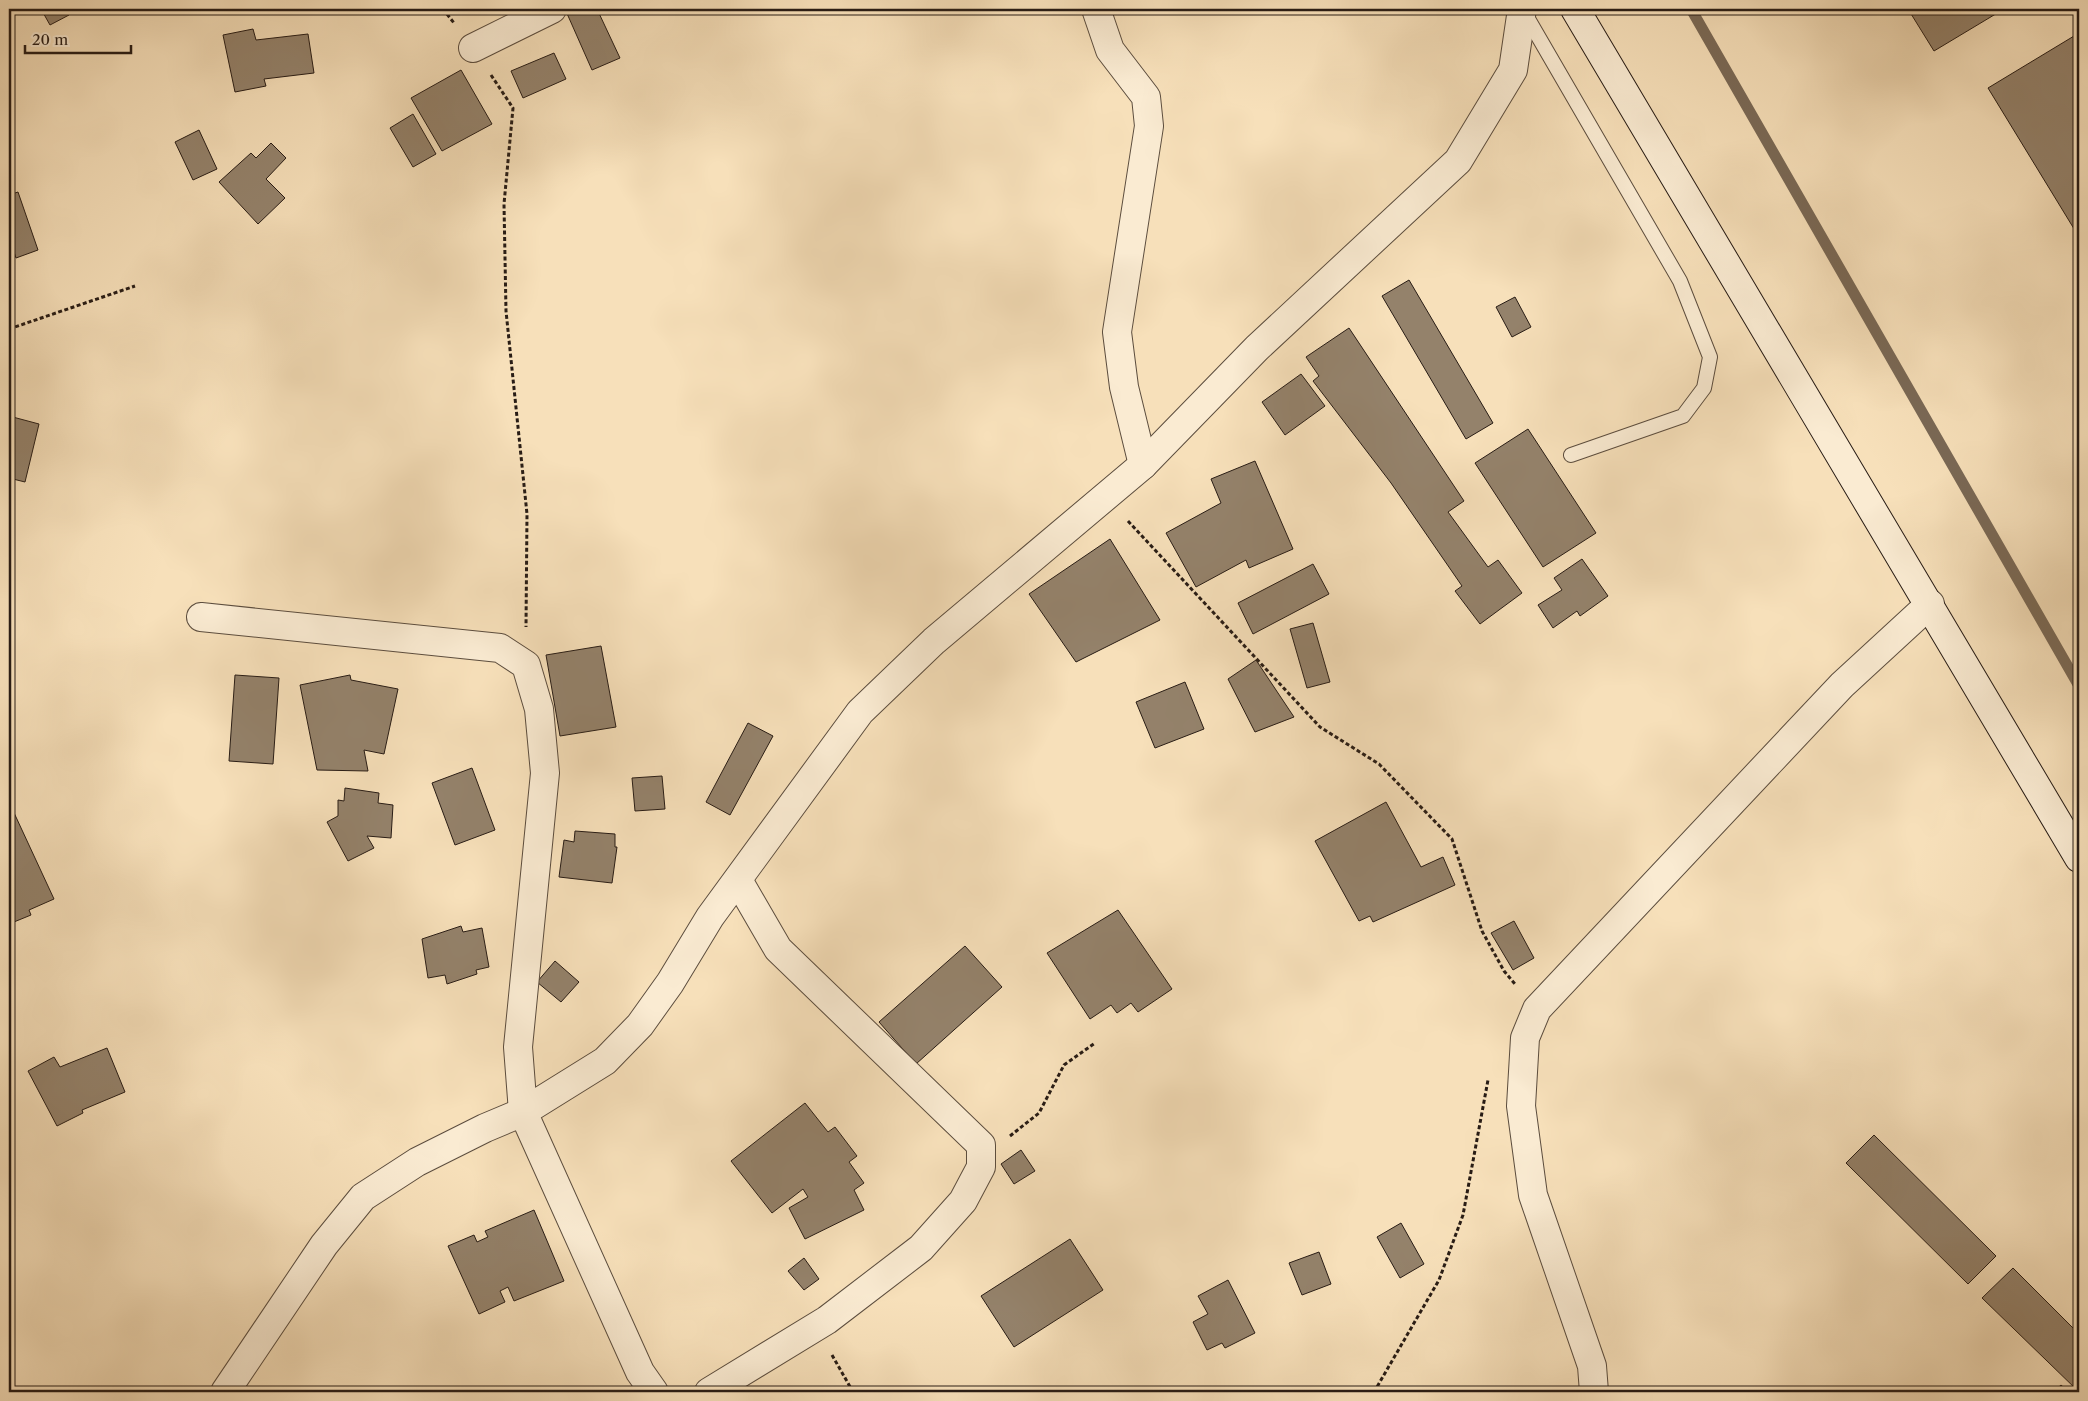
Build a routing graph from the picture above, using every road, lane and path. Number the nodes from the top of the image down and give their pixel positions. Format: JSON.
{"nodes":[{"id":1,"x":443,"y":9,"type":"edge"},
{"id":2,"x":552,"y":9,"type":"edge"},
{"id":3,"x":1096,"y":9,"type":"edge"},
{"id":4,"x":1522,"y":9,"type":"edge"},
{"id":5,"x":1576,"y":9,"type":"edge"},
{"id":6,"x":472,"y":48,"type":"junction"},
{"id":7,"x":135,"y":286,"type":"dead end"},
{"id":8,"x":9,"y":329,"type":"edge"},
{"id":9,"x":1571,"y":455,"type":"dead end"},
{"id":10,"x":1143,"y":465,"type":"junction"},
{"id":11,"x":1105,"y":497,"type":"junction"},
{"id":12,"x":1930,"y":604,"type":"junction"},
{"id":13,"x":201,"y":617,"type":"dead end"},
{"id":14,"x":526,"y":665,"type":"junction"},
{"id":15,"x":2079,"y":858,"type":"edge"},
{"id":16,"x":738,"y":880,"type":"junction"},
{"id":17,"x":1537,"y":1009,"type":"junction"},
{"id":18,"x":1095,"y":1043,"type":"dead end"},
{"id":19,"x":1489,"y":1071,"type":"dead end"},
{"id":20,"x":523,"y":1112,"type":"junction"},
{"id":21,"x":981,"y":1145,"type":"junction"},
{"id":22,"x":827,"y":1320,"type":"junction"},
{"id":23,"x":225,"y":1392,"type":"edge"},
{"id":24,"x":654,"y":1392,"type":"edge"},
{"id":25,"x":709,"y":1392,"type":"edge"},
{"id":26,"x":853,"y":1392,"type":"edge"},
{"id":27,"x":1374,"y":1392,"type":"edge"},
{"id":28,"x":1594,"y":1392,"type":"edge"}],
"edges":[{"from":1,"to":6,"type":"path"},
{"from":2,"to":6,"type":"street"},
{"from":3,"to":10,"type":"street"},
{"from":4,"to":9,"type":"lane"},
{"from":4,"to":10,"type":"street"},
{"from":5,"to":12,"type":"street"},
{"from":6,"to":14,"type":"path"},
{"from":7,"to":8,"type":"path"},
{"from":10,"to":11,"type":"street"},
{"from":11,"to":16,"type":"street"},
{"from":11,"to":17,"type":"path"},
{"from":12,"to":15,"type":"street"},
{"from":12,"to":17,"type":"street"},
{"from":13,"to":14,"type":"street"},
{"from":14,"to":20,"type":"street"},
{"from":16,"to":20,"type":"street"},
{"from":16,"to":21,"type":"street"},
{"from":17,"to":28,"type":"street"},
{"from":18,"to":21,"type":"path"},
{"from":19,"to":27,"type":"path"},
{"from":20,"to":23,"type":"street"},
{"from":20,"to":24,"type":"street"},
{"from":21,"to":22,"type":"street"},
{"from":22,"to":25,"type":"street"},
{"from":22,"to":26,"type":"path"}]}
